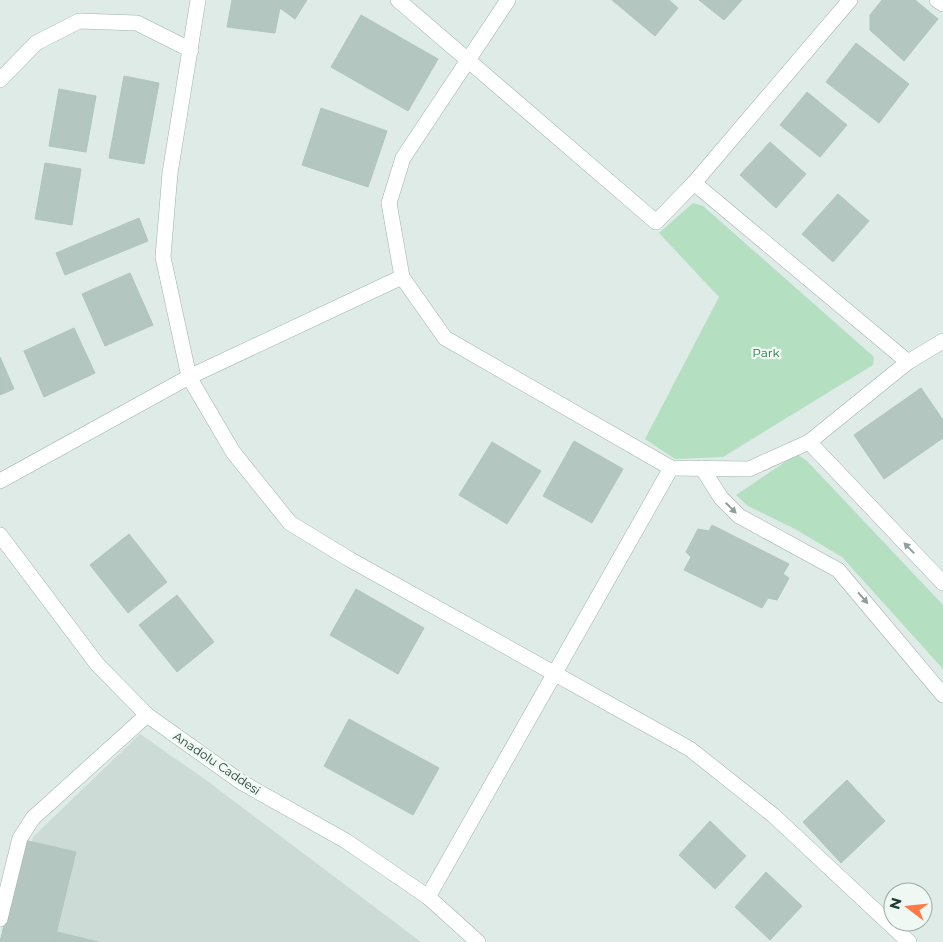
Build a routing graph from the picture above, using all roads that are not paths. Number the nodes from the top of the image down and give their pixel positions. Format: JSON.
{"nodes":[{"id":1,"x":198,"y":0,"type":"edge"},
{"id":2,"x":398,"y":0,"type":"edge"},
{"id":3,"x":508,"y":0,"type":"edge"},
{"id":4,"x":850,"y":0,"type":"edge"},
{"id":5,"x":937,"y":0,"type":"edge"},
{"id":6,"x":943,"y":4,"type":"edge"},
{"id":7,"x":191,"y":50,"type":"junction"},
{"id":8,"x":469,"y":60,"type":"junction"},
{"id":9,"x":0,"y":80,"type":"edge"},
{"id":10,"x":694,"y":183,"type":"junction"},
{"id":11,"x":402,"y":277,"type":"junction"},
{"id":12,"x":943,"y":341,"type":"edge"},
{"id":13,"x":908,"y":362,"type":"junction"},
{"id":14,"x":189,"y":377,"type":"junction"},
{"id":15,"x":809,"y":442,"type":"junction"},
{"id":16,"x":671,"y":468,"type":"junction"},
{"id":17,"x":702,"y":468,"type":"junction"},
{"id":18,"x":0,"y":481,"type":"edge"},
{"id":19,"x":0,"y":535,"type":"edge"},
{"id":20,"x":943,"y":583,"type":"edge"},
{"id":21,"x":554,"y":672,"type":"junction"},
{"id":22,"x":943,"y":695,"type":"edge"},
{"id":23,"x":147,"y":715,"type":"junction"},
{"id":24,"x":428,"y":897,"type":"junction"},
{"id":25,"x":0,"y":919,"type":"edge"},
{"id":26,"x":478,"y":942,"type":"edge"},
{"id":27,"x":909,"y":942,"type":"edge"}],
"edges":[{"from":1,"to":7,"type":"street"},
{"from":2,"to":8,"type":"street"},
{"from":3,"to":8,"type":"street"},
{"from":4,"to":10,"type":"street"},
{"from":5,"to":6,"type":"street"},
{"from":7,"to":9,"type":"street"},
{"from":7,"to":14,"type":"street"},
{"from":8,"to":10,"type":"street"},
{"from":8,"to":11,"type":"street"},
{"from":10,"to":13,"type":"street"},
{"from":11,"to":14,"type":"street"},
{"from":11,"to":16,"type":"street"},
{"from":12,"to":13,"type":"street"},
{"from":13,"to":15,"type":"street"},
{"from":14,"to":18,"type":"street"},
{"from":14,"to":21,"type":"street"},
{"from":15,"to":17,"type":"street"},
{"from":20,"to":15,"type":"street","one_way":true},
{"from":16,"to":17,"type":"street"},
{"from":16,"to":21,"type":"street"},
{"from":17,"to":22,"type":"street","one_way":true},
{"from":19,"to":23,"type":"street","name":"Anadolu Caddesi"},
{"from":21,"to":24,"type":"street"},
{"from":21,"to":27,"type":"street"},
{"from":23,"to":24,"type":"street","name":"Anadolu Caddesi"},
{"from":23,"to":25,"type":"street"},
{"from":24,"to":26,"type":"street","name":"Anadolu Caddesi"}]}
